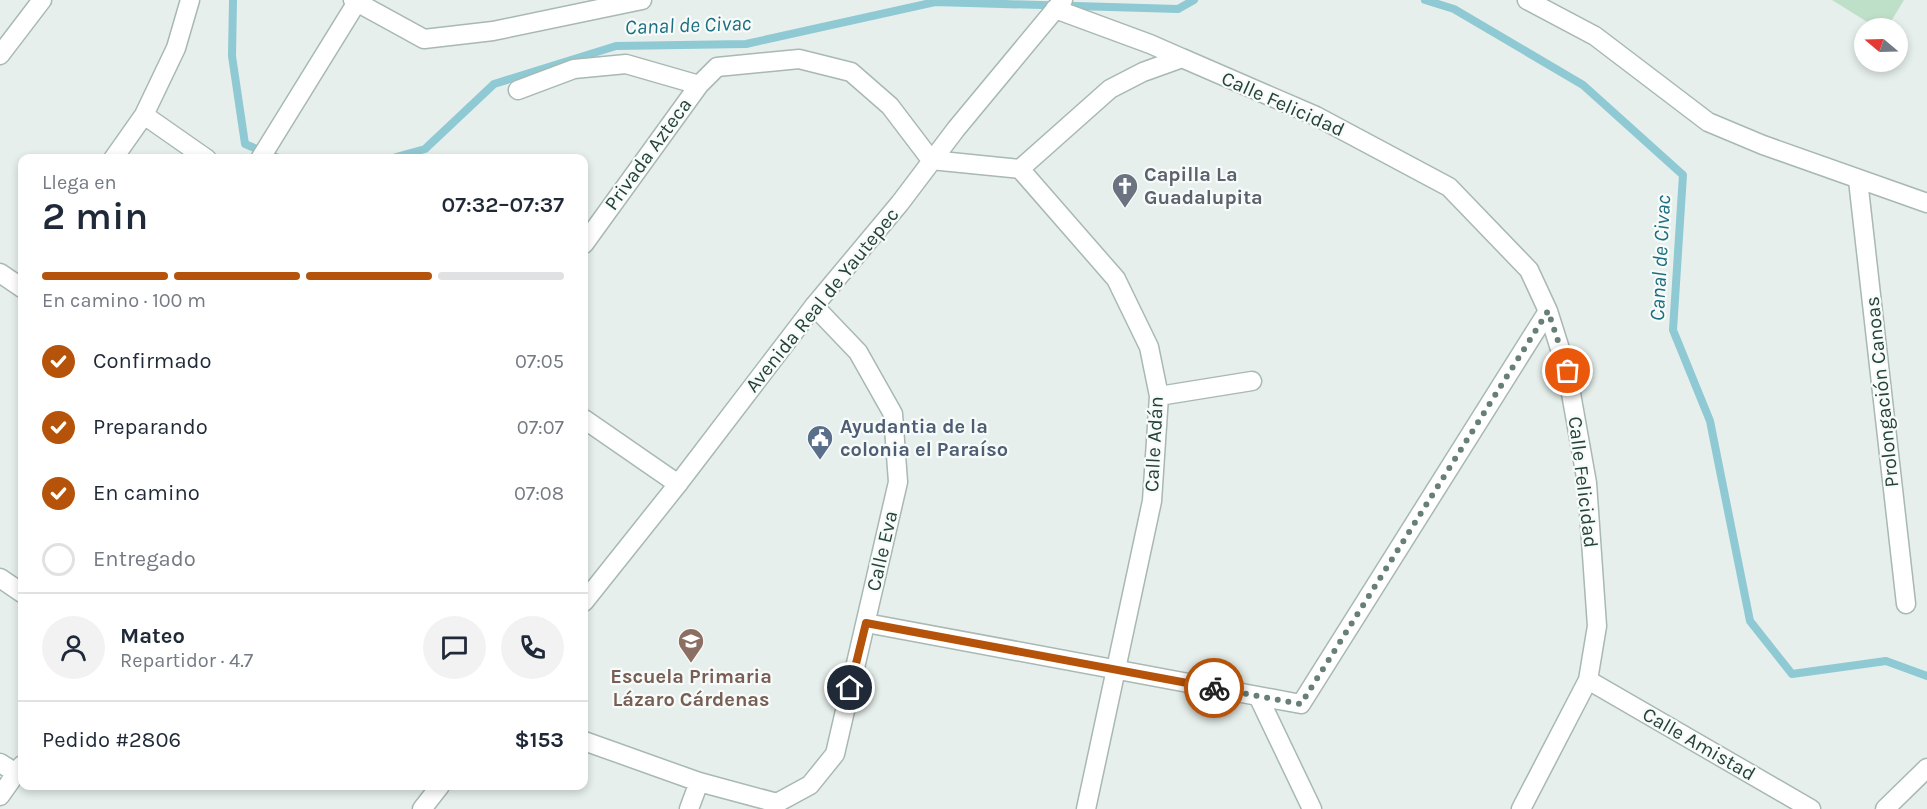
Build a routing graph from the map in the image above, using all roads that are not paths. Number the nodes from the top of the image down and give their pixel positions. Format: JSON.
{"nodes":[{"id":1,"x":42,"y":0,"type":"edge"},
{"id":2,"x":190,"y":0,"type":"edge"},
{"id":3,"x":637,"y":0,"type":"edge"},
{"id":4,"x":642,"y":0,"type":"edge"},
{"id":5,"x":1527,"y":0,"type":"edge"},
{"id":6,"x":355,"y":1,"type":"edge"},
{"id":7,"x":1059,"y":5,"type":"edge"},
{"id":8,"x":0,"y":55,"type":"edge"},
{"id":9,"x":1182,"y":58,"type":"junction"},
{"id":10,"x":699,"y":85,"type":"junction"},
{"id":11,"x":518,"y":90,"type":"dead end"},
{"id":12,"x":144,"y":116,"type":"junction"},
{"id":13,"x":117,"y":154,"type":"edge"},
{"id":14,"x":200,"y":154,"type":"edge"},
{"id":15,"x":263,"y":154,"type":"edge"},
{"id":16,"x":931,"y":160,"type":"junction"},
{"id":17,"x":1020,"y":169,"type":"junction"},
{"id":18,"x":1858,"y":180,"type":"junction"},
{"id":19,"x":1927,"y":203,"type":"edge"},
{"id":20,"x":588,"y":238,"type":"edge"},
{"id":21,"x":0,"y":273,"type":"edge"},
{"id":22,"x":18,"y":284,"type":"edge"},
{"id":23,"x":814,"y":306,"type":"junction"},
{"id":24,"x":1548,"y":311,"type":"junction"},
{"id":25,"x":1252,"y":381,"type":"dead end"},
{"id":26,"x":1159,"y":396,"type":"junction"},
{"id":27,"x":588,"y":422,"type":"edge"},
{"id":28,"x":678,"y":484,"type":"junction"},
{"id":29,"x":0,"y":578,"type":"edge"},
{"id":30,"x":18,"y":590,"type":"edge"},
{"id":31,"x":588,"y":597,"type":"edge"},
{"id":32,"x":1906,"y":604,"type":"dead end"},
{"id":33,"x":866,"y":623,"type":"junction"},
{"id":34,"x":1117,"y":669,"type":"junction"},
{"id":35,"x":1588,"y":680,"type":"junction"},
{"id":36,"x":1258,"y":696,"type":"junction"},
{"id":37,"x":588,"y":742,"type":"edge"},
{"id":38,"x":0,"y":763,"type":"edge"},
{"id":39,"x":1927,"y":768,"type":"edge"},
{"id":40,"x":18,"y":769,"type":"edge"},
{"id":41,"x":18,"y":770,"type":"edge"},
{"id":42,"x":699,"y":782,"type":"junction"},
{"id":43,"x":437,"y":790,"type":"edge"},
{"id":44,"x":0,"y":796,"type":"edge"},
{"id":45,"x":422,"y":809,"type":"edge"},
{"id":46,"x":688,"y":809,"type":"edge"},
{"id":47,"x":1086,"y":809,"type":"edge"},
{"id":48,"x":1312,"y":809,"type":"edge"},
{"id":49,"x":1521,"y":809,"type":"edge"},
{"id":50,"x":1811,"y":809,"type":"edge"},
{"id":51,"x":1885,"y":809,"type":"edge"}],
"edges":[{"from":1,"to":8,"type":"street"},
{"from":2,"to":12,"type":"street"},
{"from":3,"to":4,"type":"street"},
{"from":3,"to":6,"type":"street"},
{"from":5,"to":18,"type":"street"},
{"from":6,"to":15,"type":"street"},
{"from":7,"to":9,"type":"street","name":"Calle Felicidad"},
{"from":7,"to":16,"type":"street","name":"Avenida Real de Yautepec"},
{"from":9,"to":17,"type":"street"},
{"from":9,"to":24,"type":"street","name":"Calle Felicidad"},
{"from":10,"to":11,"type":"street"},
{"from":10,"to":16,"type":"street","name":"Privada Azteca"},
{"from":10,"to":20,"type":"street","name":"Privada Azteca"},
{"from":12,"to":13,"type":"street"},
{"from":12,"to":14,"type":"street"},
{"from":16,"to":17,"type":"street"},
{"from":16,"to":23,"type":"street","name":"Avenida Real de Yautepec"},
{"from":17,"to":26,"type":"street","name":"Calle Adán"},
{"from":18,"to":19,"type":"street"},
{"from":18,"to":32,"type":"street","name":"Prolongación Canoas"},
{"from":21,"to":22,"type":"street"},
{"from":23,"to":28,"type":"street","name":"Avenida Real de Yautepec"},
{"from":23,"to":33,"type":"street","name":"Calle Eva"},
{"from":24,"to":35,"type":"street","name":"Calle Felicidad"},
{"from":24,"to":36,"type":"street"},
{"from":25,"to":26,"type":"street"},
{"from":26,"to":34,"type":"street","name":"Calle Adán"},
{"from":27,"to":28,"type":"street"},
{"from":28,"to":31,"type":"street","name":"Avenida Real de Yautepec"},
{"from":29,"to":30,"type":"street"},
{"from":33,"to":34,"type":"street"},
{"from":33,"to":42,"type":"street","name":"Calle Eva"},
{"from":34,"to":36,"type":"street"},
{"from":34,"to":47,"type":"street","name":"Calle Adán"},
{"from":35,"to":49,"type":"street","name":"Calle Felicidad"},
{"from":35,"to":50,"type":"street","name":"Calle Amistad"},
{"from":36,"to":48,"type":"street"},
{"from":37,"to":42,"type":"street","name":"Calle Eva"},
{"from":38,"to":40,"type":"street"},
{"from":39,"to":51,"type":"street"},
{"from":41,"to":44,"type":"street"},
{"from":42,"to":46,"type":"street"},
{"from":43,"to":45,"type":"street"}]}
